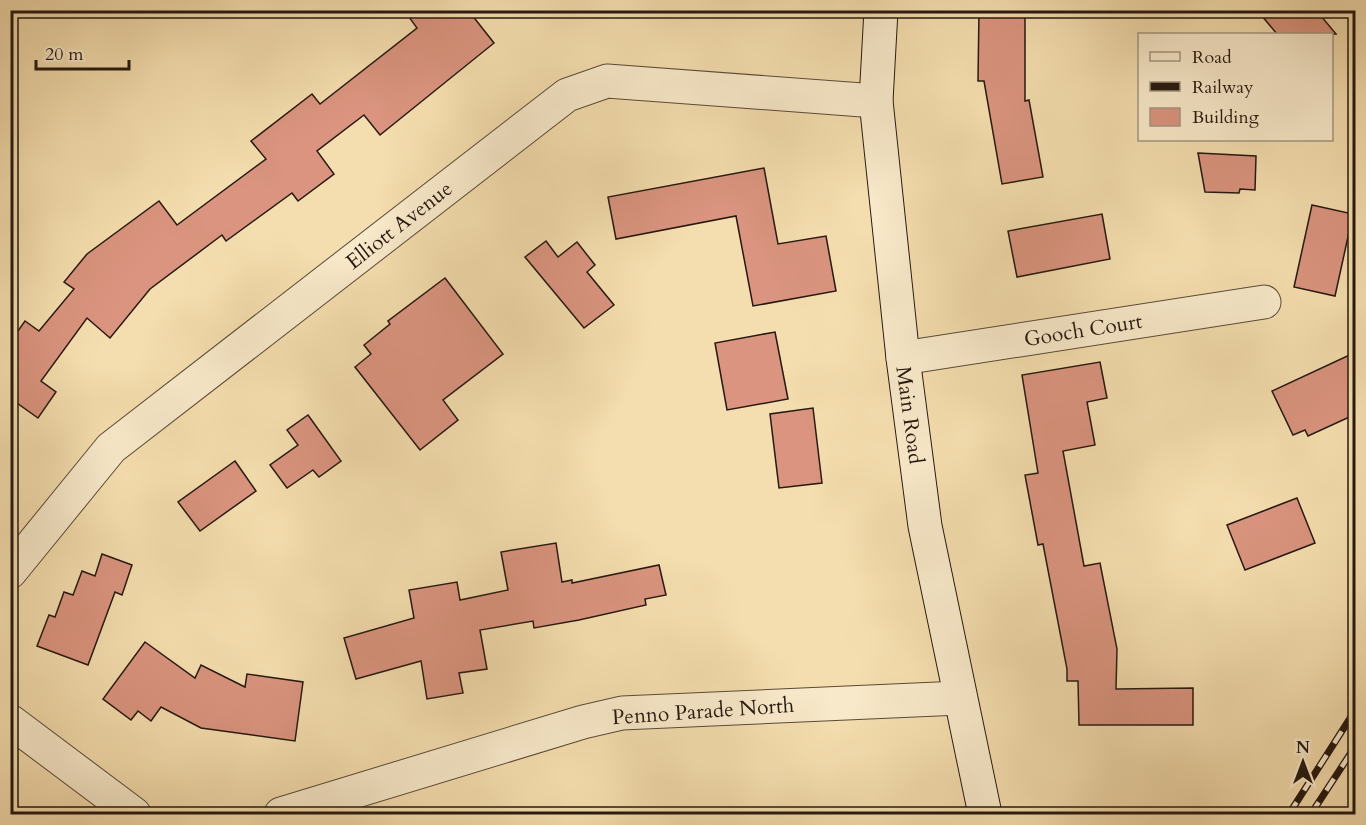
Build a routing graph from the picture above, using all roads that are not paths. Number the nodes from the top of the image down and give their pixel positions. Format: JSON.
{"nodes":[{"id":1,"x":881,"y":10,"type":"edge"},
{"id":2,"x":876,"y":101,"type":"junction"},
{"id":3,"x":1264,"y":302,"type":"dead end"},
{"id":4,"x":903,"y":358,"type":"junction"},
{"id":5,"x":10,"y":572,"type":"edge"},
{"id":6,"x":960,"y":698,"type":"junction"},
{"id":7,"x":10,"y":721,"type":"edge"},
{"id":8,"x":134,"y":814,"type":"edge"},
{"id":9,"x":281,"y":814,"type":"edge"},
{"id":10,"x":985,"y":814,"type":"edge"}],
"edges":[{"from":1,"to":2,"type":"street","name":"Main Road"},
{"from":2,"to":4,"type":"street","name":"Main Road"},
{"from":2,"to":5,"type":"street","name":"Elliott Avenue"},
{"from":3,"to":4,"type":"street","name":"Gooch Court"},
{"from":4,"to":6,"type":"street","name":"Main Road"},
{"from":6,"to":9,"type":"street","name":"Penno Parade North"},
{"from":6,"to":10,"type":"street","name":"Main Road"},
{"from":7,"to":8,"type":"street"}]}
